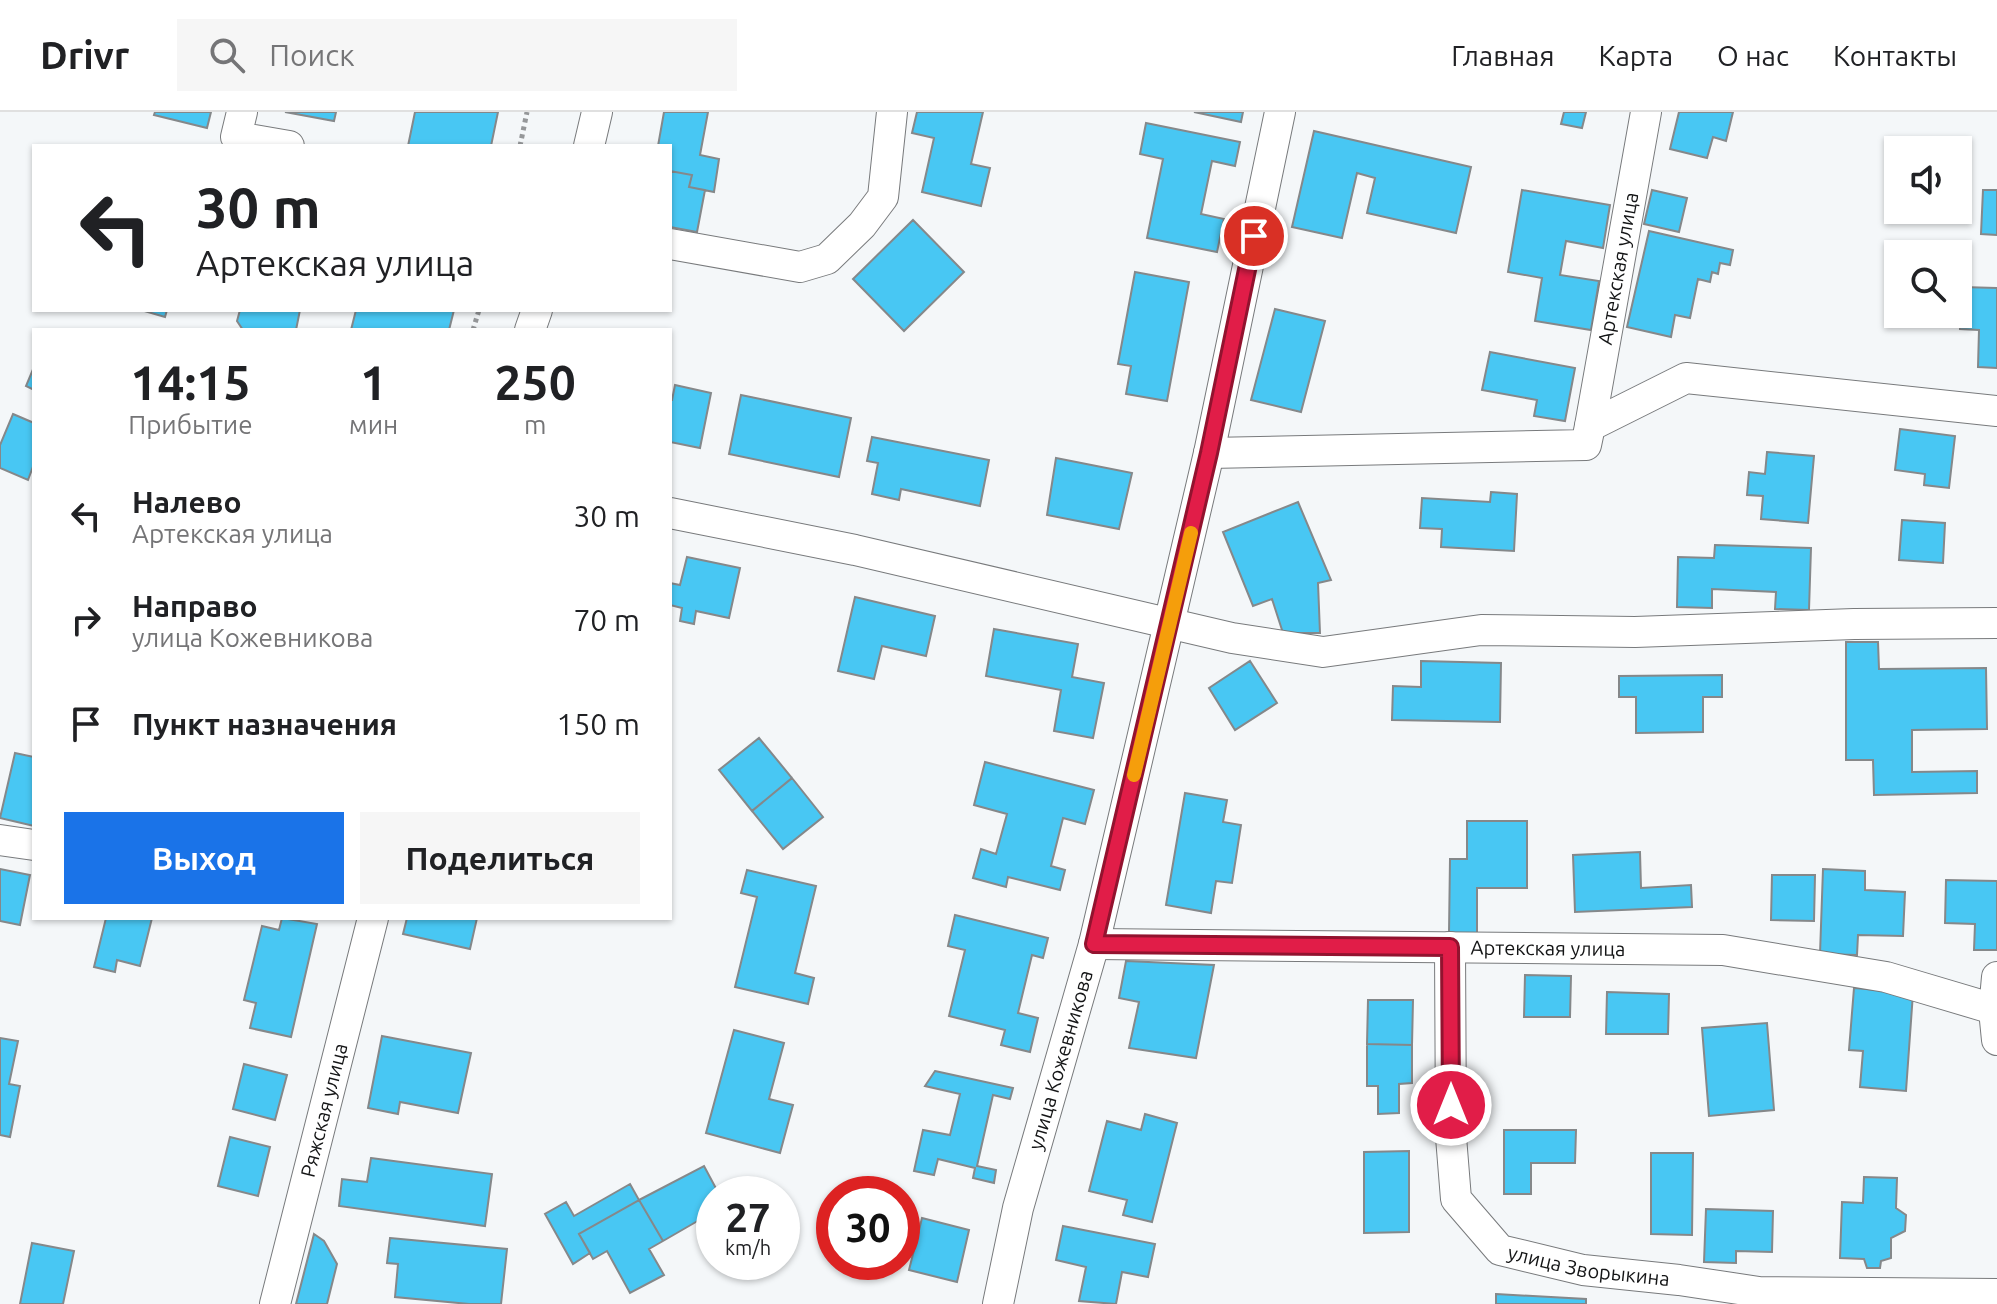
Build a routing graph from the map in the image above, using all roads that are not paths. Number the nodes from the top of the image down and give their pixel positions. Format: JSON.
{"nodes":[{"id":1,"x":242,"y":112,"type":"edge"},
{"id":2,"x":597,"y":112,"type":"edge"},
{"id":3,"x":892,"y":112,"type":"edge"},
{"id":4,"x":1280,"y":112,"type":"edge"},
{"id":5,"x":1646,"y":112,"type":"edge"},
{"id":6,"x":277,"y":144,"type":"edge"},
{"id":7,"x":589,"y":144,"type":"edge"},
{"id":8,"x":672,"y":244,"type":"edge"},
{"id":9,"x":1997,"y":411,"type":"edge"},
{"id":10,"x":1590,"y":426,"type":"junction"},
{"id":11,"x":1209,"y":453,"type":"junction"},
{"id":12,"x":672,"y":513,"type":"edge"},
{"id":13,"x":1169,"y":623,"type":"junction"},
{"id":14,"x":1997,"y":623,"type":"edge"},
{"id":15,"x":0,"y":840,"type":"edge"},
{"id":16,"x":32,"y":845,"type":"edge"},
{"id":17,"x":372,"y":920,"type":"edge"},
{"id":18,"x":1094,"y":944,"type":"junction"},
{"id":19,"x":1450,"y":947,"type":"junction"},
{"id":20,"x":1997,"y":977,"type":"edge"},
{"id":21,"x":1996,"y":1010,"type":"edge"},
{"id":22,"x":1997,"y":1040,"type":"edge"},
{"id":23,"x":1997,"y":1294,"type":"edge"},
{"id":24,"x":275,"y":1304,"type":"edge"},
{"id":25,"x":998,"y":1304,"type":"edge"}],
"edges":[{"from":1,"to":6,"type":"street"},
{"from":2,"to":7,"type":"street"},
{"from":3,"to":8,"type":"street"},
{"from":4,"to":11,"type":"street","name":"улица Кожевникова"},
{"from":5,"to":10,"type":"street","name":"Артекская улица"},
{"from":9,"to":10,"type":"street"},
{"from":10,"to":11,"type":"street"},
{"from":11,"to":13,"type":"street","name":"улица Кожевникова"},
{"from":12,"to":13,"type":"street"},
{"from":13,"to":14,"type":"street"},
{"from":13,"to":18,"type":"street","name":"улица Кожевникова"},
{"from":15,"to":16,"type":"street"},
{"from":17,"to":24,"type":"street","name":"Ряжская улица"},
{"from":18,"to":19,"type":"street","name":"Артекская улица"},
{"from":18,"to":25,"type":"street","name":"улица Кожевникова"},
{"from":19,"to":21,"type":"street","name":"Артекская улица"},
{"from":19,"to":23,"type":"street","name":"улица Зворыкина"},
{"from":20,"to":21,"type":"street"},
{"from":21,"to":22,"type":"street"}]}
